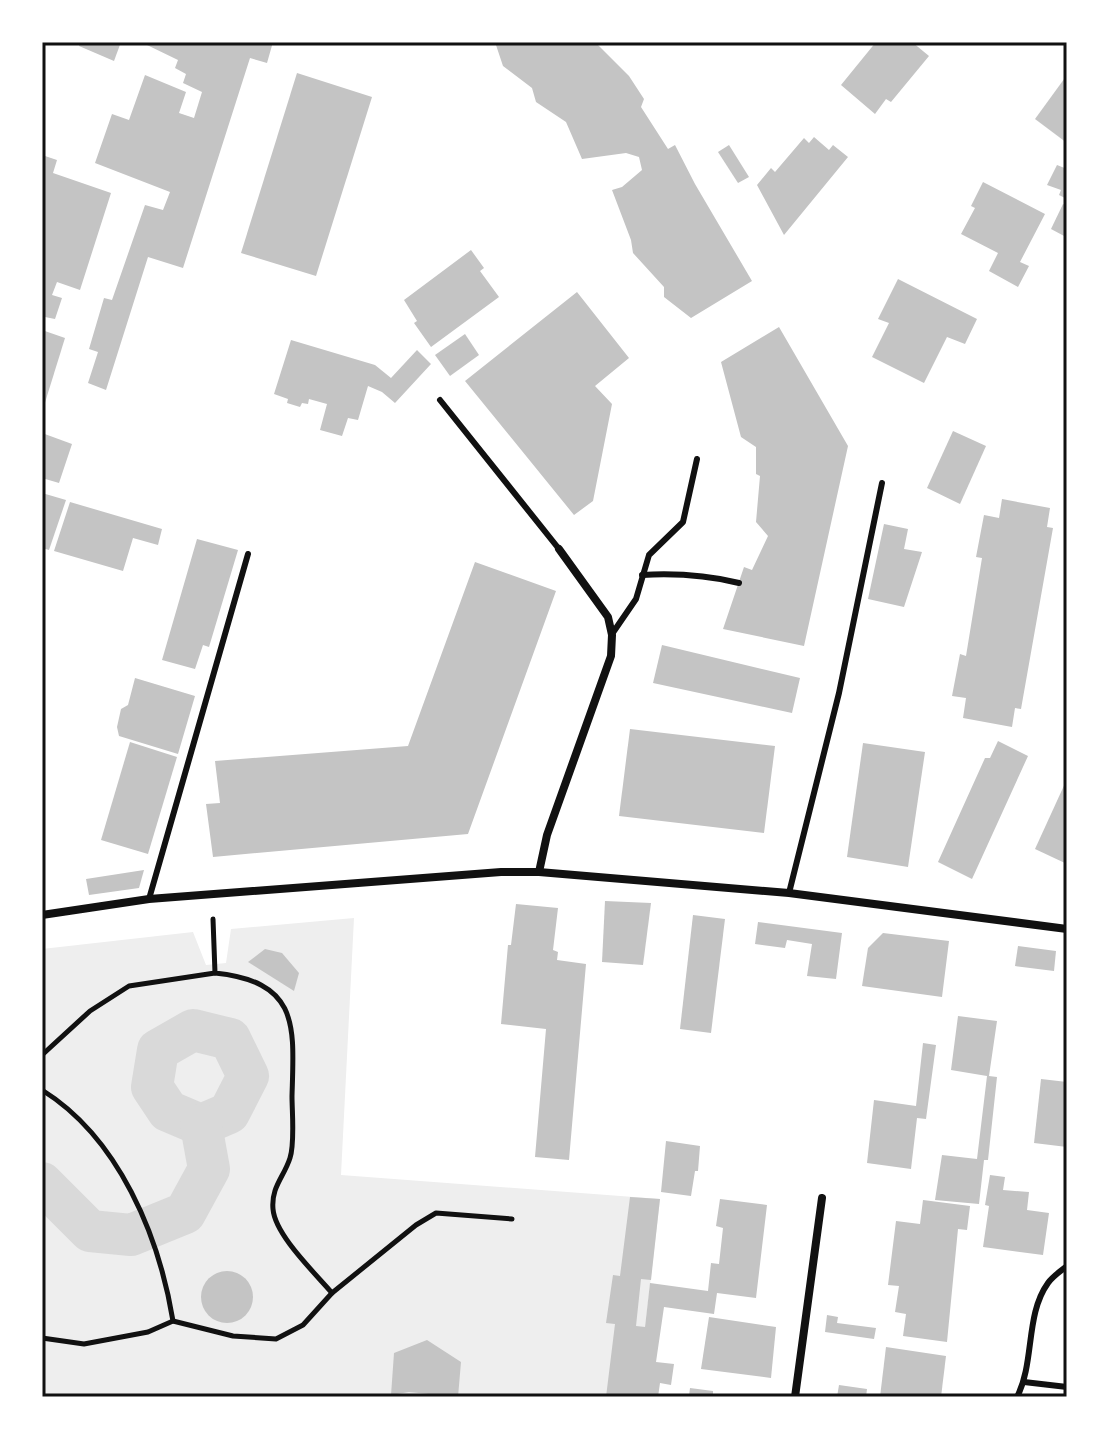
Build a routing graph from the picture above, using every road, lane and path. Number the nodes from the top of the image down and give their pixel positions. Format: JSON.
{"nodes":[{"id":1,"x":440,"y":400,"type":"dead end"},
{"id":2,"x":697,"y":459,"type":"dead end"},
{"id":3,"x":882,"y":483,"type":"dead end"},
{"id":4,"x":559,"y":549,"type":"joint"},
{"id":5,"x":248,"y":554,"type":"dead end"},
{"id":6,"x":642,"y":575,"type":"junction"},
{"id":7,"x":739,"y":583,"type":"dead end"},
{"id":8,"x":612,"y":635,"type":"junction"},
{"id":9,"x":539,"y":872,"type":"junction"},
{"id":10,"x":789,"y":893,"type":"junction"},
{"id":11,"x":212,"y":894,"type":"junction"},
{"id":12,"x":149,"y":899,"type":"junction"},
{"id":13,"x":42,"y":915,"type":"edge"},
{"id":14,"x":1067,"y":929,"type":"edge"},
{"id":15,"x":215,"y":973,"type":"junction"},
{"id":16,"x":42,"y":1055,"type":"edge"},
{"id":17,"x":42,"y":1090,"type":"edge"},
{"id":18,"x":822,"y":1198,"type":"dead end"},
{"id":19,"x":512,"y":1219,"type":"dead end"},
{"id":20,"x":1067,"y":1266,"type":"edge"},
{"id":21,"x":332,"y":1293,"type":"junction"},
{"id":22,"x":173,"y":1321,"type":"junction"},
{"id":23,"x":42,"y":1338,"type":"edge"},
{"id":24,"x":1024,"y":1382,"type":"junction"},
{"id":25,"x":1067,"y":1387,"type":"edge"},
{"id":26,"x":795,"y":1397,"type":"edge"},
{"id":27,"x":1017,"y":1397,"type":"edge"}],
"edges":[{"from":1,"to":4,"type":"lane"},
{"from":2,"to":6,"type":"lane"},
{"from":3,"to":10,"type":"lane"},
{"from":4,"to":8,"type":"street"},
{"from":5,"to":12,"type":"lane"},
{"from":6,"to":7,"type":"lane"},
{"from":6,"to":8,"type":"lane"},
{"from":8,"to":9,"type":"street"},
{"from":9,"to":10,"type":"street"},
{"from":9,"to":11,"type":"street"},
{"from":10,"to":14,"type":"street"},
{"from":11,"to":12,"type":"street"},
{"from":11,"to":15,"type":"path"},
{"from":12,"to":13,"type":"street"},
{"from":15,"to":16,"type":"path"},
{"from":15,"to":21,"type":"path"},
{"from":17,"to":22,"type":"path"},
{"from":18,"to":26,"type":"street"},
{"from":19,"to":21,"type":"path"},
{"from":20,"to":24,"type":"lane"},
{"from":21,"to":22,"type":"path"},
{"from":22,"to":23,"type":"path"},
{"from":24,"to":25,"type":"lane"},
{"from":24,"to":27,"type":"lane"}]}
